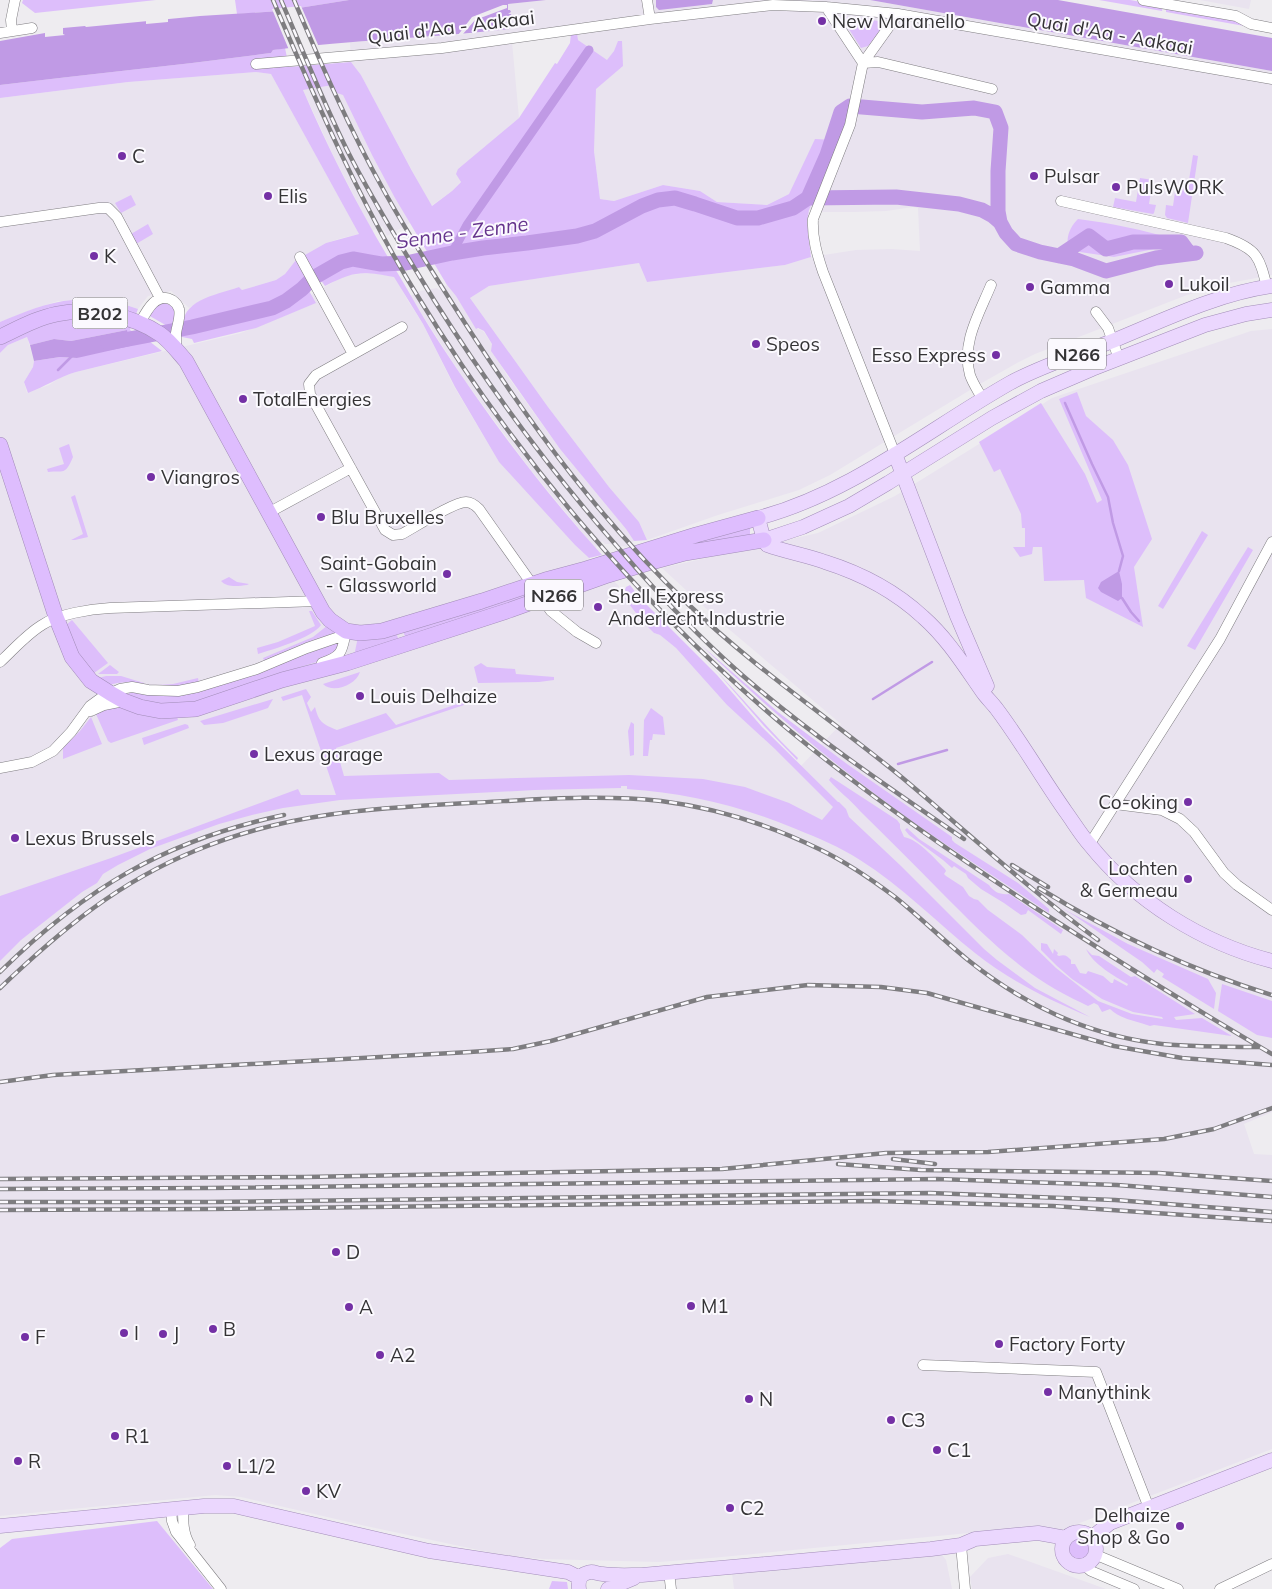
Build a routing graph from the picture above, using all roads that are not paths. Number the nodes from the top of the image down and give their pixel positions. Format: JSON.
{"nodes":[{"id":1,"x":15,"y":0,"type":"edge"},
{"id":2,"x":1143,"y":0,"type":"edge"},
{"id":3,"x":826,"y":7,"type":"junction"},
{"id":4,"x":648,"y":9,"type":"edge"},
{"id":5,"x":898,"y":14,"type":"junction"},
{"id":6,"x":32,"y":28,"type":"dead end"},
{"id":7,"x":1272,"y":28,"type":"edge"},
{"id":8,"x":12,"y":31,"type":"junction"},
{"id":9,"x":0,"y":33,"type":"edge"},
{"id":10,"x":863,"y":63,"type":"junction"},
{"id":11,"x":256,"y":64,"type":"dead end"},
{"id":12,"x":1272,"y":79,"type":"edge"},
{"id":13,"x":992,"y":89,"type":"dead end"},
{"id":14,"x":1061,"y":201,"type":"dead end"},
{"id":15,"x":0,"y":222,"type":"edge"},
{"id":16,"x":301,"y":259,"type":"dead end"},
{"id":17,"x":991,"y":285,"type":"dead end"},
{"id":18,"x":1270,"y":286,"type":"edge"},
{"id":19,"x":160,"y":298,"type":"junction"},
{"id":20,"x":1272,"y":310,"type":"edge"},
{"id":21,"x":1096,"y":312,"type":"dead end"},
{"id":22,"x":140,"y":323,"type":"junction"},
{"id":23,"x":402,"y":326,"type":"dead end"},
{"id":24,"x":0,"y":336,"type":"edge"},
{"id":25,"x":1112,"y":341,"type":"junction"},
{"id":26,"x":176,"y":349,"type":"junction"},
{"id":27,"x":353,"y":354,"type":"junction"},
{"id":28,"x":1119,"y":358,"type":"junction"},
{"id":29,"x":983,"y":400,"type":"junction"},
{"id":30,"x":0,"y":445,"type":"edge"},
{"id":31,"x":895,"y":454,"type":"junction"},
{"id":32,"x":351,"y":468,"type":"junction"},
{"id":33,"x":903,"y":474,"type":"junction"},
{"id":34,"x":268,"y":513,"type":"junction"},
{"id":35,"x":758,"y":518,"type":"junction"},
{"id":36,"x":764,"y":540,"type":"junction"},
{"id":37,"x":1272,"y":542,"type":"edge"},
{"id":38,"x":532,"y":584,"type":"junction"},
{"id":39,"x":542,"y":599,"type":"junction"},
{"id":40,"x":317,"y":601,"type":"junction"},
{"id":41,"x":957,"y":616,"type":"junction"},
{"id":42,"x":56,"y":617,"type":"junction"},
{"id":43,"x":933,"y":626,"type":"junction"},
{"id":44,"x":346,"y":631,"type":"junction"},
{"id":45,"x":596,"y":643,"type":"dead end"},
{"id":46,"x":970,"y":646,"type":"junction"},
{"id":47,"x":958,"y":656,"type":"junction"},
{"id":48,"x":0,"y":662,"type":"edge"},
{"id":49,"x":282,"y":680,"type":"junction"},
{"id":50,"x":91,"y":681,"type":"junction"},
{"id":51,"x":110,"y":693,"type":"junction"},
{"id":52,"x":124,"y":701,"type":"junction"},
{"id":53,"x":94,"y":702,"type":"junction"},
{"id":54,"x":996,"y":708,"type":"junction"},
{"id":55,"x":87,"y":711,"type":"junction"},
{"id":56,"x":0,"y":768,"type":"edge"},
{"id":57,"x":1115,"y":804,"type":"junction"},
{"id":58,"x":1089,"y":845,"type":"junction"},
{"id":59,"x":1272,"y":910,"type":"edge"},
{"id":60,"x":1272,"y":960,"type":"edge"},
{"id":61,"x":923,"y":1365,"type":"dead end"},
{"id":62,"x":1272,"y":1460,"type":"edge"},
{"id":63,"x":1149,"y":1508,"type":"junction"},
{"id":64,"x":177,"y":1509,"type":"junction"},
{"id":65,"x":0,"y":1526,"type":"edge"},
{"id":66,"x":1092,"y":1538,"type":"junction"},
{"id":67,"x":1064,"y":1543,"type":"junction"},
{"id":68,"x":961,"y":1545,"type":"junction"},
{"id":69,"x":1094,"y":1554,"type":"junction"},
{"id":70,"x":1272,"y":1564,"type":"edge"},
{"id":71,"x":1084,"y":1565,"type":"junction"},
{"id":72,"x":669,"y":1572,"type":"junction"},
{"id":73,"x":600,"y":1574,"type":"junction"},
{"id":74,"x":642,"y":1575,"type":"junction"},
{"id":75,"x":580,"y":1583,"type":"edge"},
{"id":76,"x":221,"y":1589,"type":"edge"},
{"id":77,"x":606,"y":1589,"type":"edge"},
{"id":78,"x":671,"y":1589,"type":"edge"},
{"id":79,"x":965,"y":1589,"type":"edge"},
{"id":80,"x":1134,"y":1589,"type":"edge"},
{"id":81,"x":1178,"y":1589,"type":"edge"},
{"id":82,"x":1220,"y":1589,"type":"edge"}],
"edges":[{"from":1,"to":8,"type":"street"},
{"from":2,"to":7,"type":"street"},
{"from":3,"to":4,"type":"street","name":"Quai d'Aa - Aakaai"},
{"from":3,"to":5,"type":"street","name":"Quai d'Aa - Aakaai"},
{"from":3,"to":10,"type":"street"},
{"from":4,"to":11,"type":"street","name":"Quai d'Aa - Aakaai"},
{"from":5,"to":10,"type":"street"},
{"from":5,"to":12,"type":"street","name":"Quai d'Aa - Aakaai"},
{"from":6,"to":8,"type":"street"},
{"from":8,"to":9,"type":"street"},
{"from":10,"to":13,"type":"street"},
{"from":10,"to":31,"type":"street"},
{"from":14,"to":18,"type":"street"},
{"from":15,"to":19,"type":"street"},
{"from":16,"to":27,"type":"street"},
{"from":17,"to":29,"type":"street"},
{"from":18,"to":25,"type":"main road","number":"N266"},
{"from":19,"to":22,"type":"street"},
{"from":19,"to":26,"type":"street"},
{"from":20,"to":28,"type":"main road","number":"N266"},
{"from":21,"to":25,"type":"street"},
{"from":22,"to":24,"type":"highway","number":"B202"},
{"from":22,"to":26,"type":"highway","number":"B202"},
{"from":23,"to":27,"type":"street"},
{"from":25,"to":28,"type":"street"},
{"from":25,"to":29,"type":"main road","number":"N266"},
{"from":26,"to":34,"type":"highway","number":"B202"},
{"from":27,"to":32,"type":"street"},
{"from":28,"to":33,"type":"main road","number":"N266"},
{"from":29,"to":31,"type":"main road","number":"N266"},
{"from":30,"to":42,"type":"highway"},
{"from":31,"to":33,"type":"main road"},
{"from":31,"to":35,"type":"main road","number":"N266"},
{"from":32,"to":34,"type":"street"},
{"from":32,"to":38,"type":"street"},
{"from":33,"to":36,"type":"main road","number":"N266"},
{"from":33,"to":41,"type":"main road"},
{"from":34,"to":40,"type":"highway","number":"B202"},
{"from":35,"to":36,"type":"main road"},
{"from":35,"to":38,"type":"highway","number":"N266"},
{"from":36,"to":39,"type":"highway","number":"N266"},
{"from":36,"to":43,"type":"main road"},
{"from":37,"to":57,"type":"street"},
{"from":38,"to":39,"type":"street"},
{"from":38,"to":44,"type":"highway","number":"N266"},
{"from":39,"to":45,"type":"street"},
{"from":39,"to":49,"type":"highway","number":"N266"},
{"from":40,"to":42,"type":"street"},
{"from":40,"to":44,"type":"highway","number":"B202"},
{"from":41,"to":43,"type":"main road"},
{"from":41,"to":46,"type":"main road"},
{"from":42,"to":48,"type":"street"},
{"from":42,"to":50,"type":"highway"},
{"from":43,"to":47,"type":"main road"},
{"from":44,"to":49,"type":"street","number":"N266"},
{"from":44,"to":51,"type":"street","number":"N266"},
{"from":46,"to":47,"type":"main road"},
{"from":46,"to":54,"type":"main road"},
{"from":47,"to":54,"type":"main road"},
{"from":49,"to":52,"type":"highway","number":"N266"},
{"from":50,"to":51,"type":"highway"},
{"from":50,"to":53,"type":"street"},
{"from":51,"to":52,"type":"highway"},
{"from":51,"to":53,"type":"street","number":"N266"},
{"from":52,"to":55,"type":"street"},
{"from":53,"to":55,"type":"street","number":"N266"},
{"from":54,"to":58,"type":"main road"},
{"from":55,"to":56,"type":"street","number":"N266"},
{"from":57,"to":58,"type":"street"},
{"from":57,"to":59,"type":"street"},
{"from":58,"to":60,"type":"main road"},
{"from":61,"to":63,"type":"street"},
{"from":62,"to":63,"type":"main road"},
{"from":63,"to":66,"type":"main road"},
{"from":64,"to":65,"type":"main road"},
{"from":64,"to":75,"type":"main road"},
{"from":64,"to":76,"type":"street"},
{"from":66,"to":67,"type":"main road"},
{"from":66,"to":69,"type":"main road"},
{"from":67,"to":68,"type":"main road"},
{"from":67,"to":71,"type":"main road"},
{"from":68,"to":72,"type":"main road"},
{"from":68,"to":79,"type":"street"},
{"from":69,"to":71,"type":"main road"},
{"from":69,"to":81,"type":"street"},
{"from":70,"to":82,"type":"street"},
{"from":71,"to":80,"type":"street"},
{"from":72,"to":74,"type":"main road"},
{"from":72,"to":78,"type":"street"},
{"from":73,"to":74,"type":"main road"},
{"from":73,"to":75,"type":"main road"},
{"from":73,"to":77,"type":"main road"},
{"from":74,"to":77,"type":"main road"}]}
